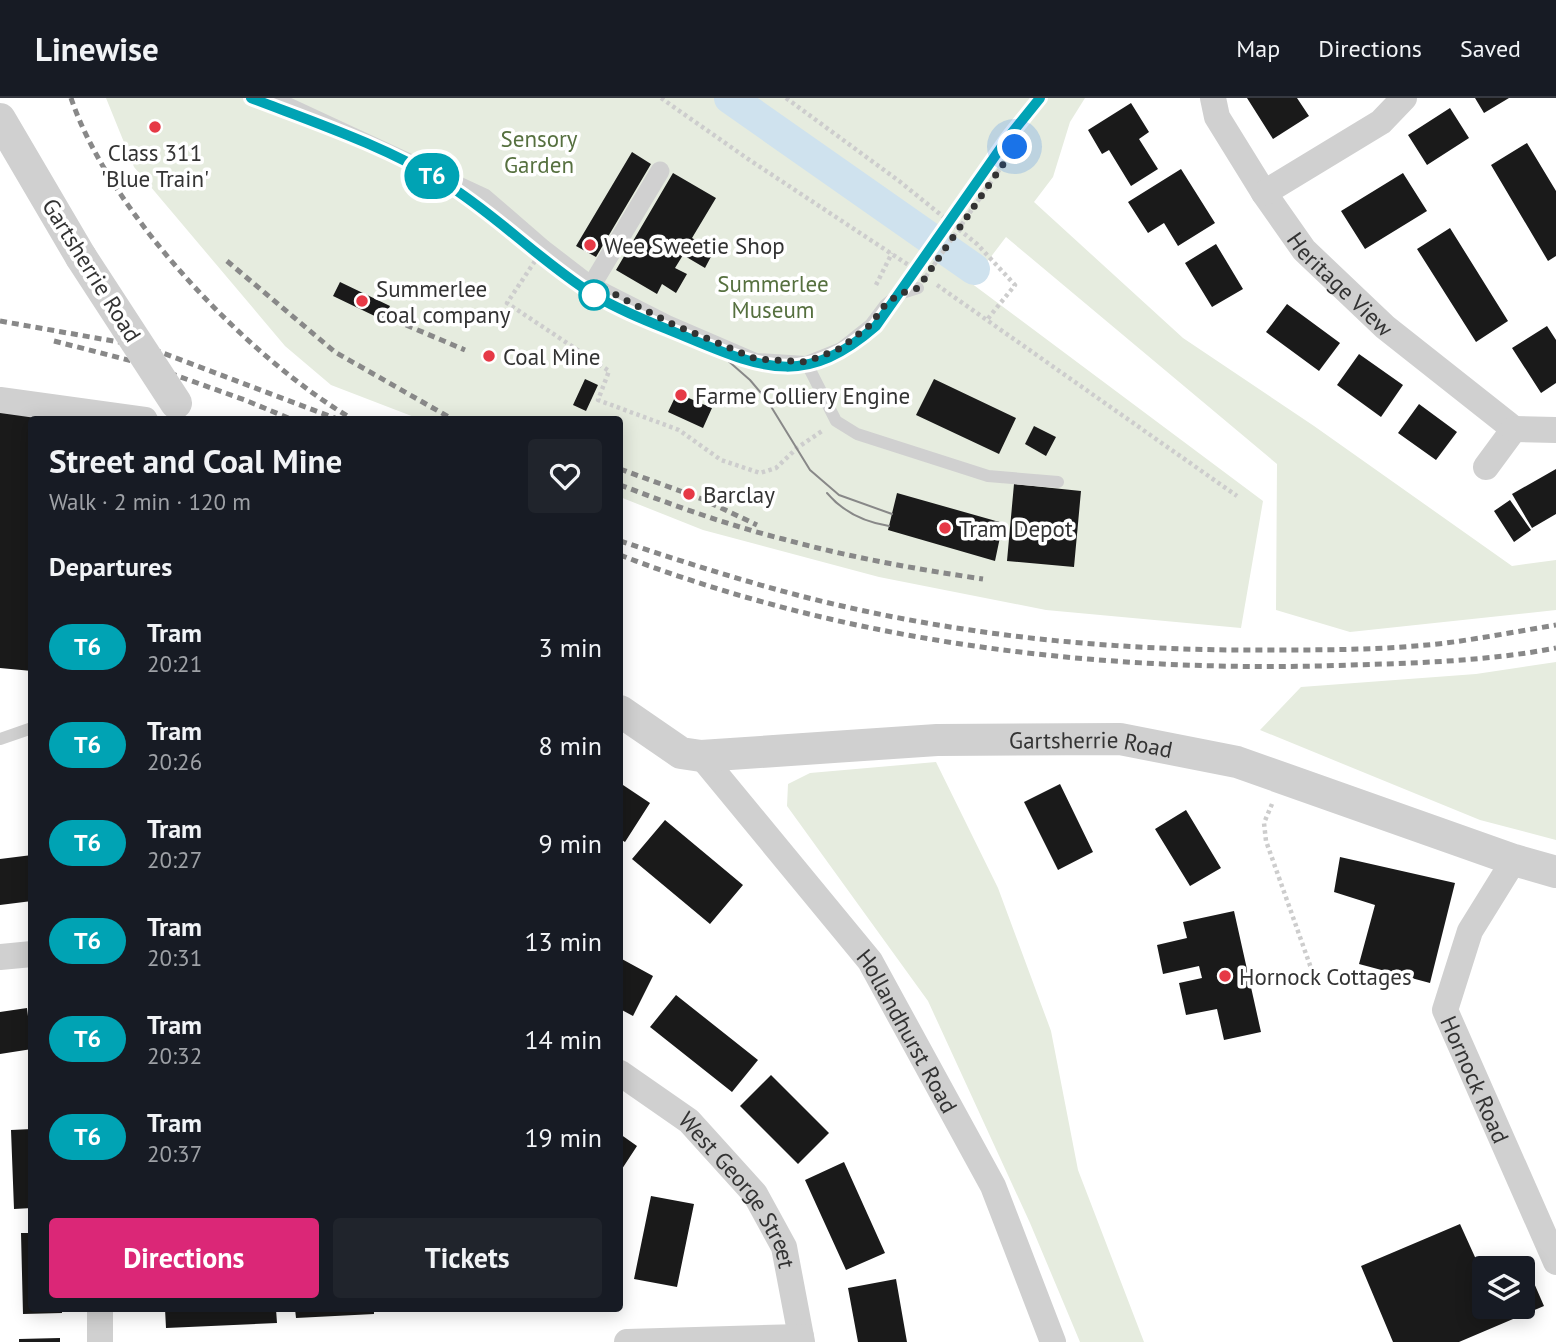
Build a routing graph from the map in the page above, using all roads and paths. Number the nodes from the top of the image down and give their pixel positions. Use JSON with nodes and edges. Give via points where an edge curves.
{"nodes":[{"id":1,"x":277,"y":98,"type":"edge"},
{"id":2,"x":661,"y":98,"type":"edge"},
{"id":3,"x":786,"y":98,"type":"edge"},
{"id":4,"x":1036,"y":98,"type":"edge"},
{"id":5,"x":1213,"y":98,"type":"edge"},
{"id":6,"x":1404,"y":98,"type":"edge"},
{"id":7,"x":0,"y":119,"type":"edge"},
{"id":8,"x":660,"y":171,"type":"dead end"},
{"id":9,"x":1264,"y":193,"type":"junction"},
{"id":10,"x":545,"y":246,"type":"junction"},
{"id":11,"x":593,"y":283,"type":"junction"},
{"id":12,"x":918,"y":288,"type":"joint"},
{"id":13,"x":986,"y":321,"type":"junction"},
{"id":14,"x":806,"y":362,"type":"junction"},
{"id":15,"x":0,"y":400,"type":"edge"},
{"id":16,"x":181,"y":412,"type":"edge"},
{"id":17,"x":116,"y":416,"type":"edge"},
{"id":18,"x":836,"y":421,"type":"junction"},
{"id":19,"x":1514,"y":429,"type":"junction"},
{"id":20,"x":1556,"y":430,"type":"edge"},
{"id":21,"x":1486,"y":467,"type":"dead end"},
{"id":22,"x":1058,"y":482,"type":"dead end"},
{"id":23,"x":1237,"y":496,"type":"dead end"},
{"id":24,"x":623,"y":713,"type":"edge"},
{"id":25,"x":28,"y":729,"type":"edge"},
{"id":26,"x":0,"y":739,"type":"edge"},
{"id":27,"x":701,"y":757,"type":"junction"},
{"id":28,"x":1283,"y":777,"type":"junction"},
{"id":29,"x":1514,"y":859,"type":"junction"},
{"id":30,"x":1556,"y":872,"type":"edge"},
{"id":31,"x":28,"y":954,"type":"edge"},
{"id":32,"x":0,"y":957,"type":"edge"},
{"id":33,"x":1317,"y":985,"type":"dead end"},
{"id":34,"x":623,"y":1075,"type":"edge"},
{"id":35,"x":1556,"y":1262,"type":"edge"},
{"id":36,"x":100,"y":1312,"type":"edge"},
{"id":37,"x":802,"y":1339,"type":"edge"},
{"id":38,"x":100,"y":1342,"type":"edge"},
{"id":39,"x":627,"y":1342,"type":"edge"},
{"id":40,"x":1053,"y":1342,"type":"edge"}],
"edges":[{"from":1,"to":10,"type":"lane","via":[[486,195]]},
{"from":2,"to":13,"type":"path"},
{"from":3,"to":13,"type":"path","via":[[977,244],[1015,285]]},
{"from":4,"to":12,"type":"path","bridge":true,"via":[[1015,147]]},
{"from":5,"to":9,"type":"street","name":"Heritage View","via":[[1217,117]]},
{"from":6,"to":9,"type":"street","via":[[1381,122]]},
{"from":7,"to":16,"type":"street","name":"Gartsherrie Road","bridge":true,"via":[[81,257]]},
{"from":8,"to":11,"type":"street"},
{"from":9,"to":19,"type":"street","name":"Heritage View","via":[[1304,250],[1385,327]]},
{"from":10,"to":11,"type":"lane"},
{"from":10,"to":18,"type":"path","via":[[507,303],[609,371],[598,400],[679,430],[722,460],[760,473],[776,468]]},
{"from":11,"to":14,"type":"lane","via":[[670,323],[756,359]]},
{"from":12,"to":14,"type":"lane","via":[[899,294],[841,348]]},
{"from":13,"to":23,"type":"path"},
{"from":14,"to":18,"type":"lane"},
{"from":15,"to":17,"type":"street"},
{"from":18,"to":22,"type":"lane","via":[[858,433],[988,476]]},
{"from":19,"to":20,"type":"street"},
{"from":19,"to":21,"type":"street"},
{"from":24,"to":27,"type":"street","name":"Gartsherrie Road","via":[[681,753]]},
{"from":25,"to":26,"type":"lane"},
{"from":27,"to":28,"type":"street","name":"Gartsherrie Road","via":[[937,740],[1120,739],[1237,762]]},
{"from":27,"to":40,"type":"street","name":"Hollandhurst Road","via":[[870,961],[993,1186]]},
{"from":28,"to":29,"type":"street","name":"Gartsherrie Road"},
{"from":28,"to":33,"type":"path","via":[[1264,823],[1266,841]]},
{"from":29,"to":30,"type":"street","name":"Gartsherrie Road"},
{"from":29,"to":35,"type":"street","name":"Hornock Road","via":[[1470,931],[1445,1010]]},
{"from":31,"to":32,"type":"street"},
{"from":34,"to":37,"type":"street","name":"West George Street","via":[[689,1121],[755,1194],[784,1247]]},
{"from":36,"to":38,"type":"street"},
{"from":37,"to":39,"type":"street"}]}
